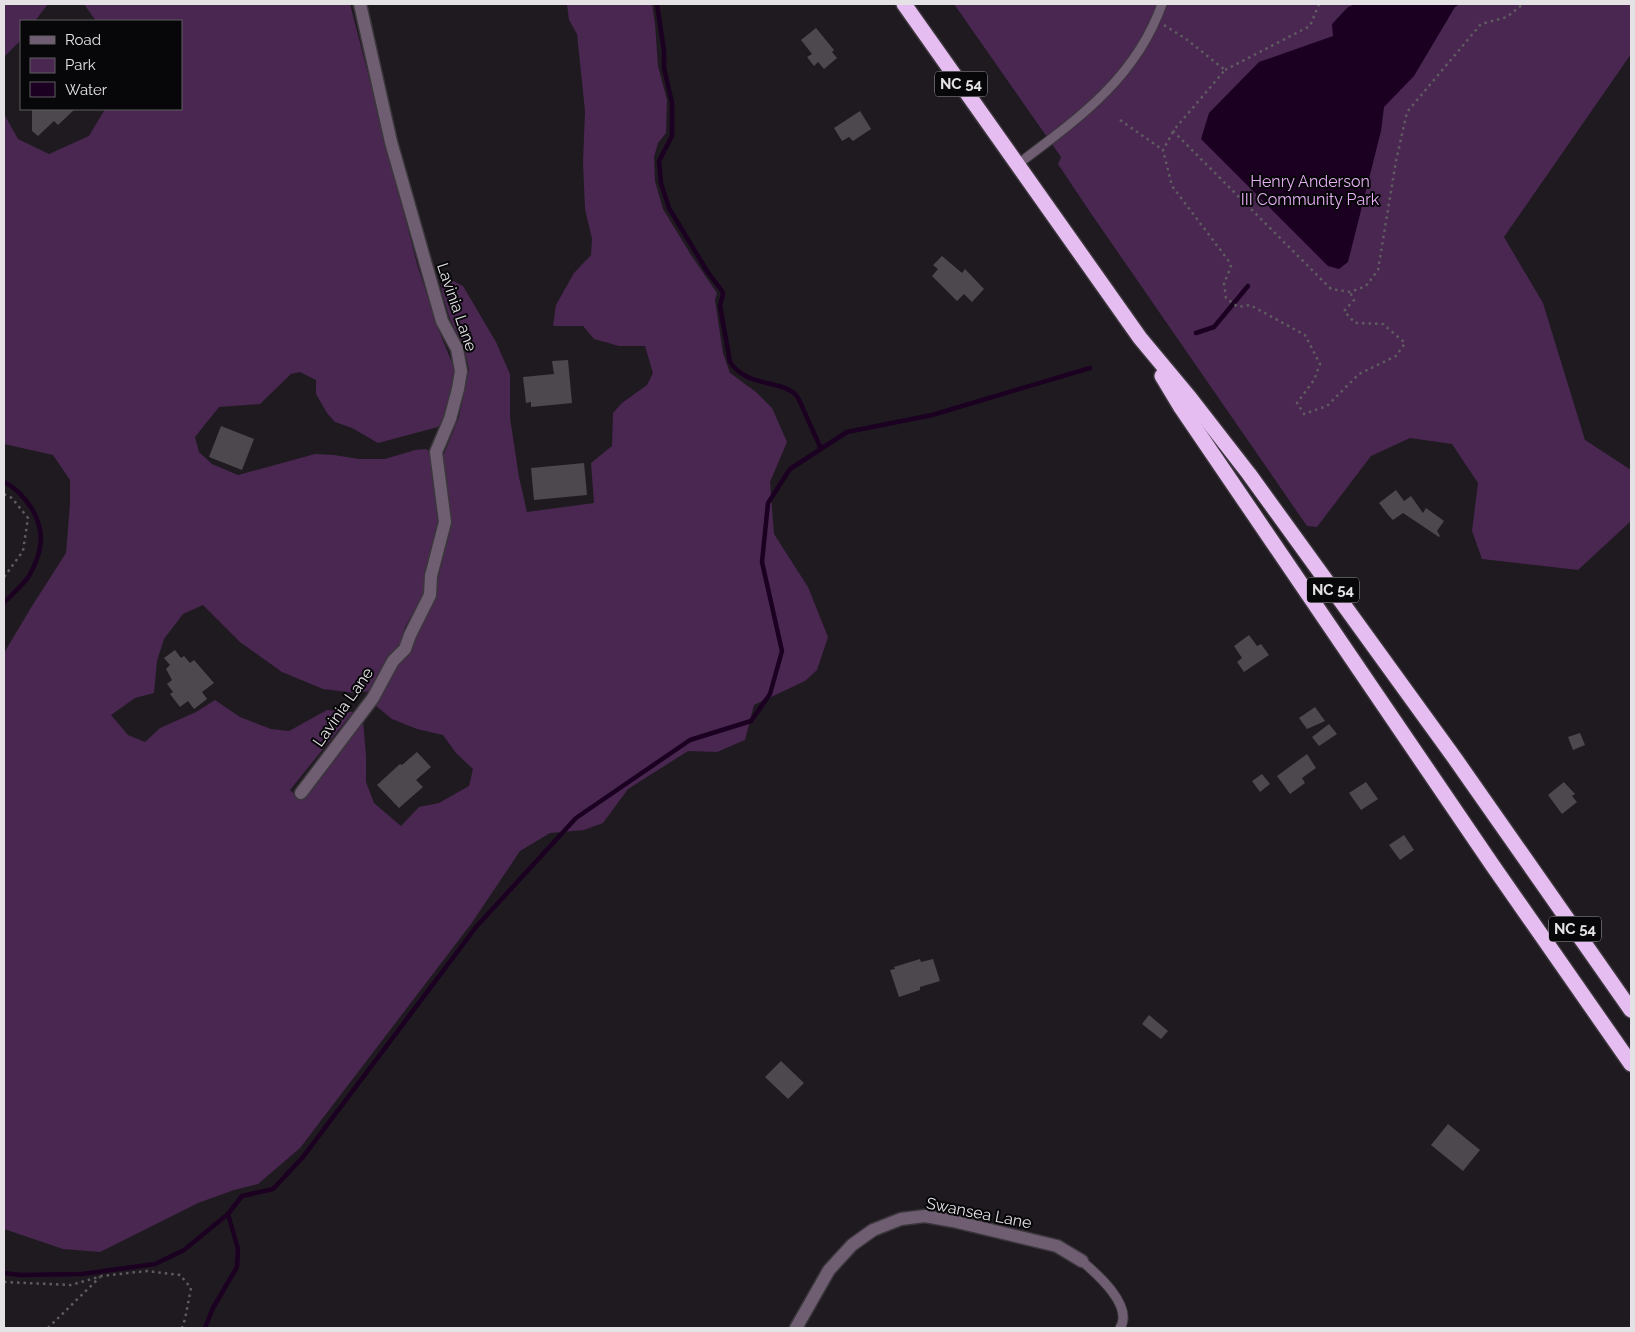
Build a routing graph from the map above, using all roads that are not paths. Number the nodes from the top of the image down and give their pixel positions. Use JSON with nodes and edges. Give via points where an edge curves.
{"nodes":[{"id":1,"x":360,"y":4,"type":"edge"},
{"id":2,"x":904,"y":4,"type":"edge"},
{"id":3,"x":1162,"y":4,"type":"edge"},
{"id":4,"x":1018,"y":164,"type":"junction"},
{"id":5,"x":1140,"y":338,"type":"junction"},
{"id":6,"x":301,"y":793,"type":"dead end"},
{"id":7,"x":1631,"y":1010,"type":"edge"},
{"id":8,"x":1631,"y":1064,"type":"edge"},
{"id":9,"x":1082,"y":1261,"type":"joint"},
{"id":10,"x":796,"y":1328,"type":"edge"},
{"id":11,"x":1120,"y":1328,"type":"edge"}],
"edges":[{"from":1,"to":6,"type":"street","name":"Lavinia Lane","via":[[391,142],[442,321],[456,349],[461,371],[450,419],[436,452],[445,522],[431,576],[430,595],[405,649],[393,661],[373,698]]},
{"from":2,"to":4,"type":"highway","number":"NC 54"},
{"from":3,"to":4,"type":"lane","via":[[1139,50],[1113,85],[1075,121]]},
{"from":4,"to":5,"type":"highway","number":"NC 54"},
{"from":5,"to":7,"type":"highway","number":"NC 54","via":[[1254,482],[1452,754]]},
{"from":5,"to":8,"type":"highway","number":"NC 54","via":[[1180,406]]},
{"from":9,"to":10,"type":"street","name":"Swansea Lane","via":[[1057,1246],[953,1221],[926,1216],[901,1219],[873,1230],[852,1245],[829,1270]]},
{"from":9,"to":11,"type":"lane","via":[[1118,1300],[1124,1320]]}]}
